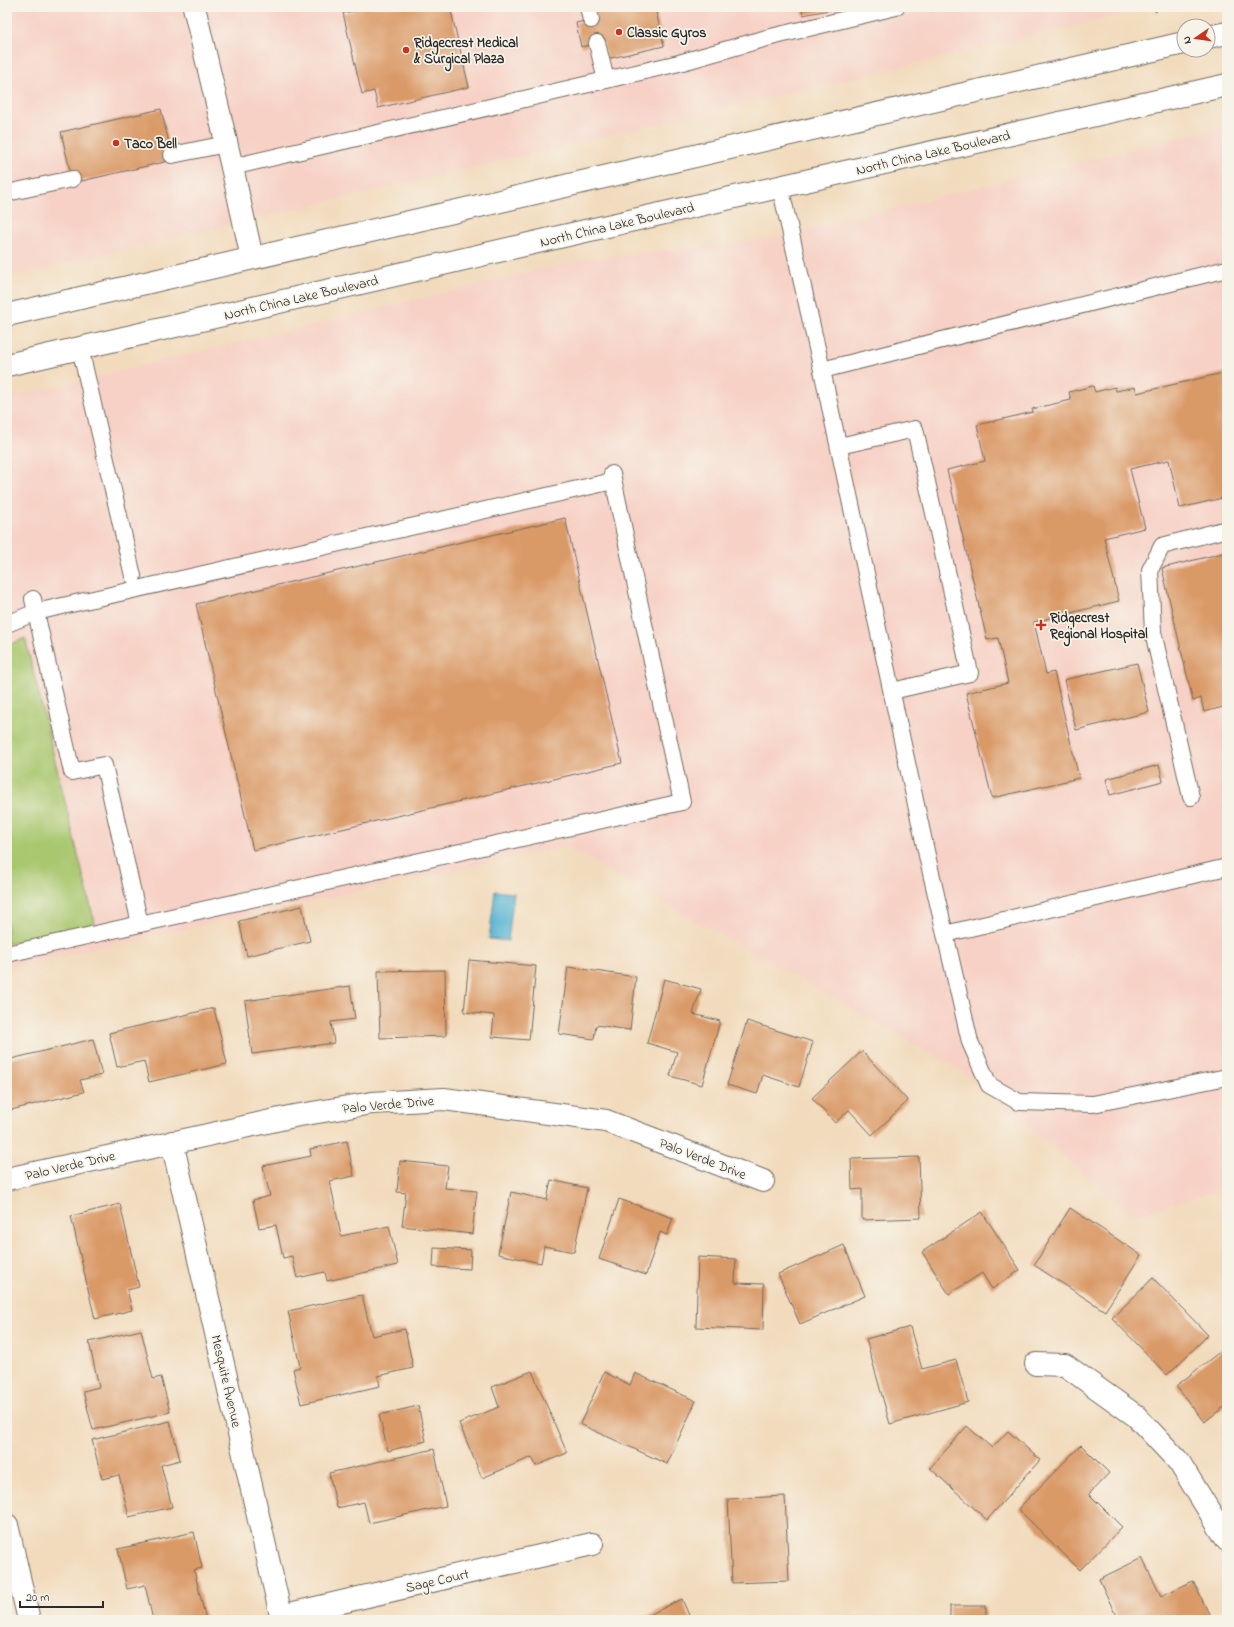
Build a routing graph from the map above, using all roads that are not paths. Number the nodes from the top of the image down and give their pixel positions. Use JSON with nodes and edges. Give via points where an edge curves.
{"nodes":[{"id":1,"x":194,"y":7,"type":"edge"},
{"id":2,"x":896,"y":7,"type":"edge"},
{"id":3,"x":1227,"y":33,"type":"edge"},
{"id":4,"x":1216,"y":36,"type":"edge"},
{"id":5,"x":596,"y":43,"type":"dead end"},
{"id":6,"x":1176,"y":45,"type":"edge"},
{"id":7,"x":606,"y":80,"type":"junction"},
{"id":8,"x":1227,"y":85,"type":"edge"},
{"id":9,"x":226,"y":144,"type":"junction"},
{"id":10,"x":172,"y":155,"type":"dead end"},
{"id":11,"x":232,"y":167,"type":"junction"},
{"id":12,"x":72,"y":179,"type":"dead end"},
{"id":13,"x":780,"y":186,"type":"junction"},
{"id":14,"x":7,"y":193,"type":"edge"},
{"id":15,"x":252,"y":258,"type":"junction"},
{"id":16,"x":1227,"y":269,"type":"edge"},
{"id":17,"x":7,"y":315,"type":"edge"},
{"id":18,"x":80,"y":348,"type":"junction"},
{"id":19,"x":7,"y":366,"type":"edge"},
{"id":20,"x":822,"y":370,"type":"junction"},
{"id":21,"x":839,"y":446,"type":"junction"},
{"id":22,"x":1227,"y":529,"type":"edge"},
{"id":23,"x":133,"y":576,"type":"dead end"},
{"id":24,"x":34,"y":606,"type":"junction"},
{"id":25,"x":7,"y":624,"type":"edge"},
{"id":26,"x":892,"y":691,"type":"junction"},
{"id":27,"x":1191,"y":797,"type":"dead end"},
{"id":28,"x":1227,"y":867,"type":"edge"},
{"id":29,"x":140,"y":924,"type":"junction"},
{"id":30,"x":945,"y":934,"type":"junction"},
{"id":31,"x":7,"y":954,"type":"edge"},
{"id":32,"x":1227,"y":1077,"type":"edge"},
{"id":33,"x":172,"y":1142,"type":"junction"},
{"id":34,"x":7,"y":1179,"type":"edge"},
{"id":35,"x":763,"y":1181,"type":"dead end"},
{"id":36,"x":1036,"y":1364,"type":"dead end"},
{"id":37,"x":1221,"y":1515,"type":"edge"},
{"id":38,"x":7,"y":1524,"type":"edge"},
{"id":39,"x":1227,"y":1540,"type":"edge"},
{"id":40,"x":592,"y":1544,"type":"dead end"},
{"id":41,"x":282,"y":1618,"type":"edge"},
{"id":42,"x":29,"y":1620,"type":"edge"}],
"edges":[{"from":1,"to":9,"type":"main road"},
{"from":2,"to":7,"type":"lane"},
{"from":3,"to":4,"type":"main road"},
{"from":5,"to":7,"type":"lane"},
{"from":6,"to":15,"type":"main road"},
{"from":7,"to":11,"type":"lane"},
{"from":8,"to":13,"type":"main road","name":"North China Lake Boulevard"},
{"from":9,"to":10,"type":"lane"},
{"from":9,"to":11,"type":"main road"},
{"from":11,"to":15,"type":"main road"},
{"from":12,"to":14,"type":"lane"},
{"from":13,"to":18,"type":"main road","name":"North China Lake Boulevard"},
{"from":13,"to":20,"type":"lane"},
{"from":15,"to":17,"type":"main road"},
{"from":16,"to":20,"type":"lane"},
{"from":18,"to":19,"type":"main road","name":"North China Lake Boulevard"},
{"from":18,"to":23,"type":"lane"},
{"from":20,"to":21,"type":"lane"},
{"from":21,"to":26,"type":"lane"},
{"from":21,"to":26,"type":"lane","via":[[915,429],[970,673]]},
{"from":22,"to":27,"type":"lane","via":[[1162,546],[1150,570],[1153,632]]},
{"from":24,"to":25,"type":"lane"},
{"from":24,"to":29,"type":"lane","via":[[72,772],[104,765]]},
{"from":24,"to":29,"type":"lane","via":[[613,478],[682,802]]},
{"from":26,"to":30,"type":"lane"},
{"from":28,"to":30,"type":"lane"},
{"from":29,"to":31,"type":"lane"},
{"from":30,"to":32,"type":"lane","via":[[970,1042],[989,1085],[1020,1102],[1093,1104]]},
{"from":33,"to":34,"type":"main road","name":"Palo Verde Drive"},
{"from":33,"to":35,"type":"main road","name":"Palo Verde Drive","via":[[294,1116],[372,1103],[444,1099],[606,1121]]},
{"from":33,"to":41,"type":"main road","name":"Mesquite Avenue"},
{"from":36,"to":37,"type":"main road","via":[[1065,1365],[1136,1416],[1179,1462]]},
{"from":37,"to":39,"type":"main road"},
{"from":38,"to":42,"type":"main road"},
{"from":40,"to":41,"type":"main road","name":"Sage Court"}]}
